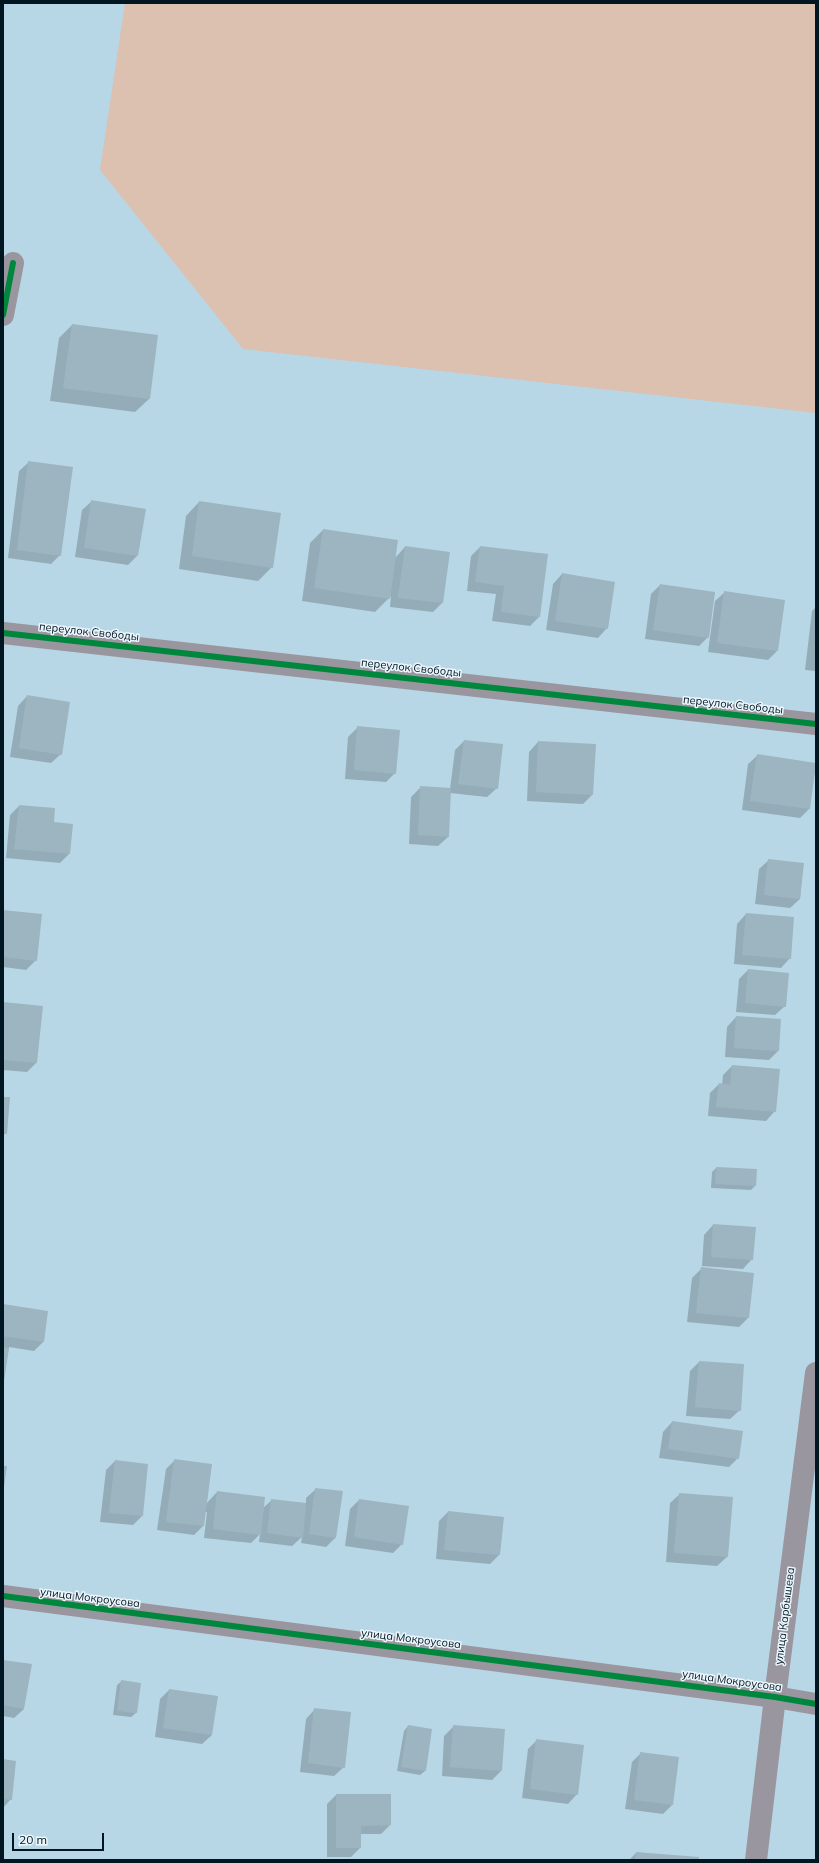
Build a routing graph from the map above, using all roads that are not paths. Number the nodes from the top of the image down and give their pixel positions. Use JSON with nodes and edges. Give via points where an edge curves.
{"nodes":[{"id":1,"x":13,"y":263,"type":"dead end"},
{"id":2,"x":3,"y":315,"type":"edge"},
{"id":3,"x":3,"y":633,"type":"edge"},
{"id":4,"x":816,"y":724,"type":"edge"},
{"id":5,"x":816,"y":1373,"type":"edge"},
{"id":6,"x":3,"y":1596,"type":"edge"},
{"id":7,"x":775,"y":1697,"type":"junction"},
{"id":8,"x":816,"y":1704,"type":"edge"},
{"id":9,"x":756,"y":1860,"type":"edge"}],
"edges":[{"from":1,"to":2,"type":"street"},
{"from":3,"to":4,"type":"street","name":"переулок Свободы"},
{"from":5,"to":7,"type":"street","name":"улица Карбышева"},
{"from":6,"to":7,"type":"street","name":"улица Мокроусова"},
{"from":7,"to":8,"type":"street","name":"улица Мокроусова"},
{"from":7,"to":9,"type":"street","name":"улица Карбышева"}]}
